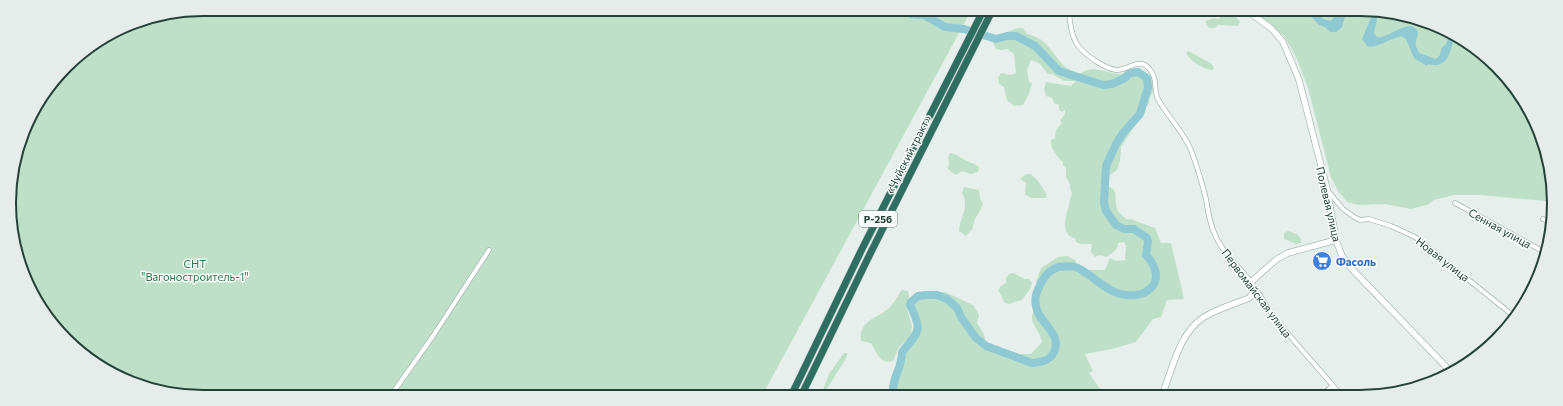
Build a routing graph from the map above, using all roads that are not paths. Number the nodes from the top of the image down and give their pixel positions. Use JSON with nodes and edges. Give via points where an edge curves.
{"nodes":[{"id":1,"x":980,"y":16,"type":"edge"},
{"id":2,"x":989,"y":16,"type":"edge"},
{"id":3,"x":1069,"y":16,"type":"edge"},
{"id":4,"x":1255,"y":16,"type":"edge"},
{"id":5,"x":1327,"y":189,"type":"junction"},
{"id":6,"x":1455,"y":203,"type":"dead end"},
{"id":7,"x":1543,"y":219,"type":"dead end"},
{"id":8,"x":1546,"y":220,"type":"edge"},
{"id":9,"x":1336,"y":240,"type":"junction"},
{"id":10,"x":489,"y":250,"type":"dead end"},
{"id":11,"x":1541,"y":250,"type":"edge"},
{"id":12,"x":1251,"y":282,"type":"junction"},
{"id":13,"x":1511,"y":313,"type":"edge"},
{"id":14,"x":1448,"y":368,"type":"edge"},
{"id":15,"x":1333,"y":386,"type":"junction"},
{"id":16,"x":395,"y":390,"type":"edge"},
{"id":17,"x":794,"y":390,"type":"edge"},
{"id":18,"x":804,"y":390,"type":"edge"},
{"id":19,"x":1164,"y":390,"type":"edge"},
{"id":20,"x":1328,"y":390,"type":"edge"},
{"id":21,"x":1337,"y":390,"type":"edge"}],
"edges":[{"from":1,"to":17,"type":"highway","name":"«Чуйский тракт»","number":"Р-256"},
{"from":2,"to":18,"type":"highway","name":"«Чуйский тракт»","number":"Р-256","via":[[873,246]]},
{"from":3,"to":12,"type":"street","name":"Первомайская улица","via":[[1071,31],[1079,48],[1091,59],[1116,70],[1140,64],[1151,70],[1158,98],[1178,126],[1190,149],[1216,238],[1230,260]]},
{"from":4,"to":5,"type":"street","name":"Полевая улица","via":[[1278,35],[1290,58],[1299,80]]},
{"from":5,"to":9,"type":"street","name":"Полевая улица"},
{"from":5,"to":13,"type":"street","name":"Новая улица","via":[[1343,209],[1354,217],[1392,226],[1415,236]]},
{"from":6,"to":11,"type":"street","name":"Сенная улица"},
{"from":7,"to":8,"type":"street"},
{"from":9,"to":12,"type":"street","via":[[1288,253],[1277,259]]},
{"from":9,"to":14,"type":"street","name":"Полевая улица","via":[[1342,256],[1351,268]]},
{"from":10,"to":16,"type":"street"},
{"from":12,"to":15,"type":"street","name":"Первомайская улица","via":[[1273,316]]},
{"from":12,"to":19,"type":"street","via":[[1253,293],[1249,298],[1203,318],[1188,334],[1172,365]]},
{"from":15,"to":20,"type":"street"},
{"from":15,"to":21,"type":"street","name":"Первомайская улица"}]}
